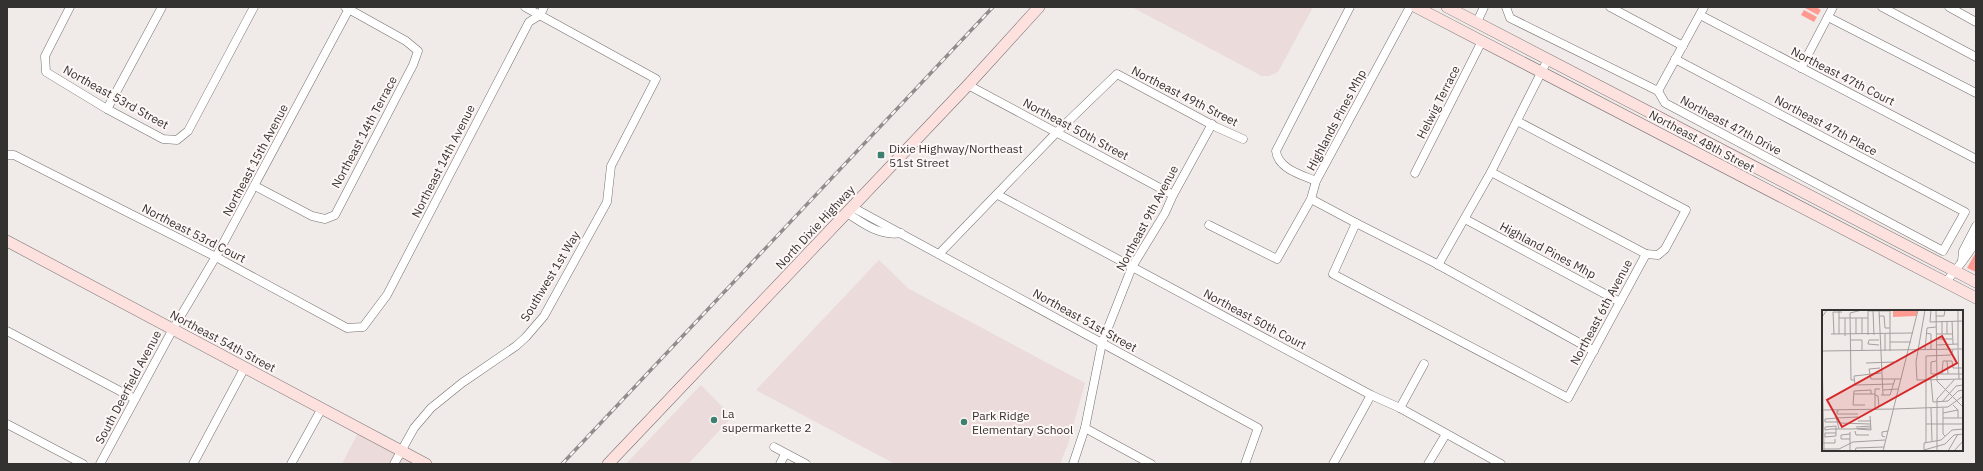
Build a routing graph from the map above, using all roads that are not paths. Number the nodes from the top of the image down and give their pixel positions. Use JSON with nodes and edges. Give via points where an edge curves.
{"nodes":[{"id":1,"x":70,"y":7,"type":"edge"},
{"id":2,"x":162,"y":7,"type":"edge"},
{"id":3,"x":254,"y":7,"type":"edge"},
{"id":4,"x":526,"y":7,"type":"edge"},
{"id":5,"x":544,"y":7,"type":"edge"},
{"id":6,"x":1039,"y":7,"type":"edge"},
{"id":7,"x":1350,"y":7,"type":"edge"},
{"id":8,"x":1410,"y":7,"type":"edge"},
{"id":9,"x":1416,"y":7,"type":"edge"},
{"id":10,"x":1427,"y":7,"type":"edge"},
{"id":11,"x":1447,"y":7,"type":"edge"},
{"id":12,"x":1484,"y":7,"type":"edge"},
{"id":13,"x":1506,"y":7,"type":"edge"},
{"id":14,"x":1610,"y":7,"type":"edge"},
{"id":15,"x":1704,"y":7,"type":"edge"},
{"id":16,"x":1833,"y":7,"type":"edge"},
{"id":17,"x":1882,"y":7,"type":"edge"},
{"id":18,"x":1949,"y":7,"type":"edge"},
{"id":19,"x":348,"y":8,"type":"edge"},
{"id":20,"x":540,"y":15,"type":"junction"},
{"id":21,"x":1700,"y":15,"type":"junction"},
{"id":22,"x":1828,"y":17,"type":"junction"},
{"id":23,"x":1477,"y":22,"type":"junction"},
{"id":24,"x":1976,"y":22,"type":"edge"},
{"id":25,"x":1482,"y":41,"type":"junction"},
{"id":26,"x":1683,"y":46,"type":"junction"},
{"id":27,"x":1976,"y":57,"type":"edge"},
{"id":28,"x":1548,"y":59,"type":"junction"},
{"id":29,"x":1676,"y":59,"type":"junction"},
{"id":30,"x":1801,"y":68,"type":"junction"},
{"id":31,"x":1542,"y":72,"type":"junction"},
{"id":32,"x":968,"y":85,"type":"junction"},
{"id":33,"x":1658,"y":91,"type":"junction"},
{"id":34,"x":1976,"y":93,"type":"edge"},
{"id":35,"x":107,"y":109,"type":"junction"},
{"id":36,"x":1517,"y":121,"type":"junction"},
{"id":37,"x":1212,"y":124,"type":"junction"},
{"id":38,"x":1057,"y":132,"type":"junction"},
{"id":39,"x":1243,"y":139,"type":"dead end"},
{"id":40,"x":10,"y":155,"type":"edge"},
{"id":41,"x":1976,"y":159,"type":"edge"},
{"id":42,"x":1491,"y":172,"type":"junction"},
{"id":43,"x":1415,"y":173,"type":"dead end"},
{"id":44,"x":1316,"y":181,"type":"junction"},
{"id":45,"x":255,"y":186,"type":"junction"},
{"id":46,"x":998,"y":195,"type":"junction"},
{"id":47,"x":1172,"y":195,"type":"junction"},
{"id":48,"x":1311,"y":199,"type":"junction"},
{"id":49,"x":849,"y":210,"type":"junction"},
{"id":50,"x":1465,"y":219,"type":"junction"},
{"id":51,"x":1356,"y":223,"type":"junction"},
{"id":52,"x":1209,"y":225,"type":"dead end"},
{"id":53,"x":1976,"y":226,"type":"edge"},
{"id":54,"x":7,"y":241,"type":"edge"},
{"id":55,"x":1976,"y":241,"type":"edge"},
{"id":56,"x":1943,"y":251,"type":"joint"},
{"id":57,"x":939,"y":254,"type":"junction"},
{"id":58,"x":1646,"y":254,"type":"junction"},
{"id":59,"x":216,"y":257,"type":"junction"},
{"id":60,"x":1962,"y":260,"type":"junction"},
{"id":61,"x":1438,"y":265,"type":"junction"},
{"id":62,"x":1132,"y":267,"type":"junction"},
{"id":63,"x":1955,"y":271,"type":"junction"},
{"id":64,"x":1946,"y":282,"type":"junction"},
{"id":65,"x":1976,"y":282,"type":"edge"},
{"id":66,"x":1976,"y":291,"type":"edge"},
{"id":67,"x":1964,"y":292,"type":"junction"},
{"id":68,"x":1976,"y":298,"type":"edge"},
{"id":69,"x":1620,"y":302,"type":"junction"},
{"id":70,"x":174,"y":326,"type":"junction"},
{"id":71,"x":363,"y":327,"type":"joint"},
{"id":72,"x":7,"y":331,"type":"edge"},
{"id":73,"x":1102,"y":343,"type":"junction"},
{"id":74,"x":1594,"y":351,"type":"junction"},
{"id":75,"x":1424,"y":364,"type":"dead end"},
{"id":76,"x":245,"y":367,"type":"junction"},
{"id":77,"x":1371,"y":395,"type":"junction"},
{"id":78,"x":135,"y":399,"type":"junction"},
{"id":79,"x":322,"y":408,"type":"junction"},
{"id":80,"x":1400,"y":408,"type":"junction"},
{"id":81,"x":7,"y":424,"type":"edge"},
{"id":82,"x":1085,"y":428,"type":"junction"},
{"id":83,"x":1446,"y":434,"type":"junction"},
{"id":84,"x":774,"y":447,"type":"dead end"},
{"id":85,"x":401,"y":451,"type":"junction"},
{"id":86,"x":785,"y":454,"type":"junction"},
{"id":87,"x":83,"y":464,"type":"edge"},
{"id":88,"x":100,"y":464,"type":"edge"},
{"id":89,"x":193,"y":464,"type":"edge"},
{"id":90,"x":292,"y":464,"type":"edge"},
{"id":91,"x":394,"y":464,"type":"edge"},
{"id":92,"x":426,"y":464,"type":"edge"},
{"id":93,"x":608,"y":464,"type":"edge"},
{"id":94,"x":780,"y":464,"type":"edge"},
{"id":95,"x":806,"y":464,"type":"edge"},
{"id":96,"x":1073,"y":464,"type":"edge"},
{"id":97,"x":1151,"y":464,"type":"edge"},
{"id":98,"x":1245,"y":464,"type":"edge"},
{"id":99,"x":1334,"y":464,"type":"edge"},
{"id":100,"x":1428,"y":464,"type":"edge"},
{"id":101,"x":1501,"y":464,"type":"edge"}],
"edges":[{"from":1,"to":35,"type":"street","name":"Northeast 53rd Street","via":[[46,56],[46,72]]},
{"from":2,"to":35,"type":"street"},
{"from":3,"to":35,"type":"street","name":"Northeast 53rd Street","via":[[188,131],[177,140],[163,139]]},
{"from":4,"to":20,"type":"street"},
{"from":5,"to":20,"type":"street","name":"Northeast 14th Avenue"},
{"from":6,"to":32,"type":"main road","name":"North Dixie Highway"},
{"from":7,"to":44,"type":"street","name":"Highlands Pines Mhp","via":[[1276,151],[1277,158],[1282,164]]},
{"from":8,"to":44,"type":"street","name":"Highlands Pines Mhp"},
{"from":9,"to":25,"type":"main road","name":"Northeast 48th Street"},
{"from":10,"to":23,"type":"main road","via":[[1463,26]]},
{"from":11,"to":23,"type":"main road","name":"Northeast 48th Street"},
{"from":12,"to":23,"type":"street"},
{"from":13,"to":33,"type":"street","name":"Northeast 47th Drive","via":[[1510,18]]},
{"from":14,"to":26,"type":"street"},
{"from":15,"to":21,"type":"street"},
{"from":16,"to":22,"type":"street"},
{"from":17,"to":27,"type":"street"},
{"from":18,"to":24,"type":"street"},
{"from":19,"to":45,"type":"street","name":"Northeast 15th Avenue"},
{"from":19,"to":45,"type":"street","name":"Northeast 14th Terrace","via":[[406,41],[418,51],[414,65],[335,215],[325,219],[312,216]]},
{"from":20,"to":71,"type":"street","name":"Northeast 14th Avenue","via":[[529,22],[387,295]]},
{"from":20,"to":85,"type":"street","name":"Southwest 1st Way","via":[[656,79],[611,166],[607,202],[544,316],[526,337],[431,408],[418,423]]},
{"from":21,"to":26,"type":"street"},
{"from":21,"to":30,"type":"street","name":"Northeast 47th Court"},
{"from":22,"to":30,"type":"street"},
{"from":22,"to":34,"type":"street"},
{"from":23,"to":28,"type":"main road","name":"Northeast 48th Street"},
{"from":25,"to":31,"type":"main road","name":"Northeast 48th Street"},
{"from":25,"to":43,"type":"street","name":"Helwig Terrace"},
{"from":26,"to":29,"type":"street"},
{"from":28,"to":31,"type":"street"},
{"from":28,"to":63,"type":"main road","name":"Northeast 48th Street"},
{"from":29,"to":33,"type":"street"},
{"from":29,"to":56,"type":"street","name":"Northeast 47th Place","via":[[1965,212]]},
{"from":30,"to":41,"type":"street","name":"Northeast 47th Court"},
{"from":31,"to":36,"type":"street"},
{"from":31,"to":64,"type":"main road","name":"Northeast 48th Street"},
{"from":32,"to":38,"type":"street","name":"Northeast 50th Street"},
{"from":32,"to":49,"type":"main road","name":"North Dixie Highway"},
{"from":33,"to":56,"type":"street","name":"Northeast 47th Drive","via":[[1665,102]]},
{"from":36,"to":42,"type":"street"},
{"from":36,"to":58,"type":"street","name":"Northeast 6th Avenue","via":[[1686,210],[1665,249],[1658,255]]},
{"from":37,"to":38,"type":"street","name":"Northeast 49th Street","via":[[1117,74]]},
{"from":37,"to":39,"type":"street","name":"Northeast 49th Street"},
{"from":37,"to":47,"type":"street","name":"Northeast 9th Avenue"},
{"from":38,"to":46,"type":"street"},
{"from":38,"to":47,"type":"street","name":"Northeast 50th Street"},
{"from":40,"to":59,"type":"street","name":"Northeast 53rd Court"},
{"from":42,"to":50,"type":"street"},
{"from":42,"to":58,"type":"street"},
{"from":44,"to":48,"type":"street"},
{"from":45,"to":59,"type":"street","name":"Northeast 15th Avenue"},
{"from":46,"to":57,"type":"street"},
{"from":46,"to":62,"type":"street","name":"Northeast 50th Court"},
{"from":47,"to":62,"type":"street","name":"Northeast 9th Avenue","via":[[1165,213]]},
{"from":48,"to":51,"type":"street"},
{"from":48,"to":52,"type":"street","via":[[1277,259]]},
{"from":49,"to":57,"type":"street","name":"Northeast 51st Street","via":[[878,231],[891,235],[901,233]]},
{"from":49,"to":93,"type":"main road","name":"North Dixie Highway"},
{"from":50,"to":61,"type":"street"},
{"from":50,"to":69,"type":"street","name":"Highland Pines Mhp"},
{"from":51,"to":61,"type":"street"},
{"from":51,"to":74,"type":"street","name":"Northeast 6th Avenue","via":[[1333,274],[1568,398]]},
{"from":53,"to":60,"type":"street","via":[[1963,250]]},
{"from":54,"to":70,"type":"main road","name":"Northeast 54th Street"},
{"from":55,"to":60,"type":"street"},
{"from":57,"to":73,"type":"street","name":"Northeast 51st Street"},
{"from":58,"to":69,"type":"street","name":"Northeast 6th Avenue"},
{"from":59,"to":70,"type":"street","name":"Northeast 15th Avenue"},
{"from":59,"to":71,"type":"street","name":"Northeast 53rd Court","via":[[347,328]]},
{"from":60,"to":63,"type":"street"},
{"from":61,"to":74,"type":"street"},
{"from":62,"to":73,"type":"street","name":"Northeast 9th Avenue"},
{"from":62,"to":77,"type":"street","name":"Northeast 50th Court"},
{"from":63,"to":64,"type":"street"},
{"from":63,"to":65,"type":"main road","name":"Northeast 48th Street"},
{"from":64,"to":67,"type":"main road","name":"Northeast 48th Street"},
{"from":66,"to":67,"type":"main road"},
{"from":67,"to":68,"type":"main road","name":"Northeast 48th Street"},
{"from":69,"to":74,"type":"street","name":"Northeast 6th Avenue"},
{"from":70,"to":76,"type":"main road","name":"Northeast 54th Street"},
{"from":70,"to":78,"type":"street","name":"South Deerfield Avenue"},
{"from":72,"to":78,"type":"street"},
{"from":73,"to":82,"type":"street","name":"Northeast 9th Avenue"},
{"from":73,"to":98,"type":"street","name":"Northeast 51st Street","via":[[1258,428]]},
{"from":75,"to":80,"type":"street"},
{"from":76,"to":79,"type":"main road","name":"Northeast 54th Street"},
{"from":76,"to":89,"type":"street"},
{"from":77,"to":80,"type":"street","name":"Northeast 50th Court"},
{"from":77,"to":99,"type":"street"},
{"from":78,"to":88,"type":"street","name":"South Deerfield Avenue"},
{"from":79,"to":85,"type":"main road","name":"Northeast 54th Street"},
{"from":79,"to":90,"type":"street"},
{"from":80,"to":83,"type":"street","name":"Northeast 50th Court"},
{"from":81,"to":87,"type":"street"},
{"from":82,"to":96,"type":"street","name":"Northeast 9th Avenue"},
{"from":82,"to":97,"type":"street"},
{"from":83,"to":100,"type":"street"},
{"from":83,"to":101,"type":"street","name":"Northeast 50th Court"},
{"from":84,"to":86,"type":"street"},
{"from":85,"to":91,"type":"street","name":"Southwest 1st Way"},
{"from":85,"to":92,"type":"main road","name":"Northeast 54th Street"},
{"from":86,"to":94,"type":"street"},
{"from":86,"to":95,"type":"street"}]}
